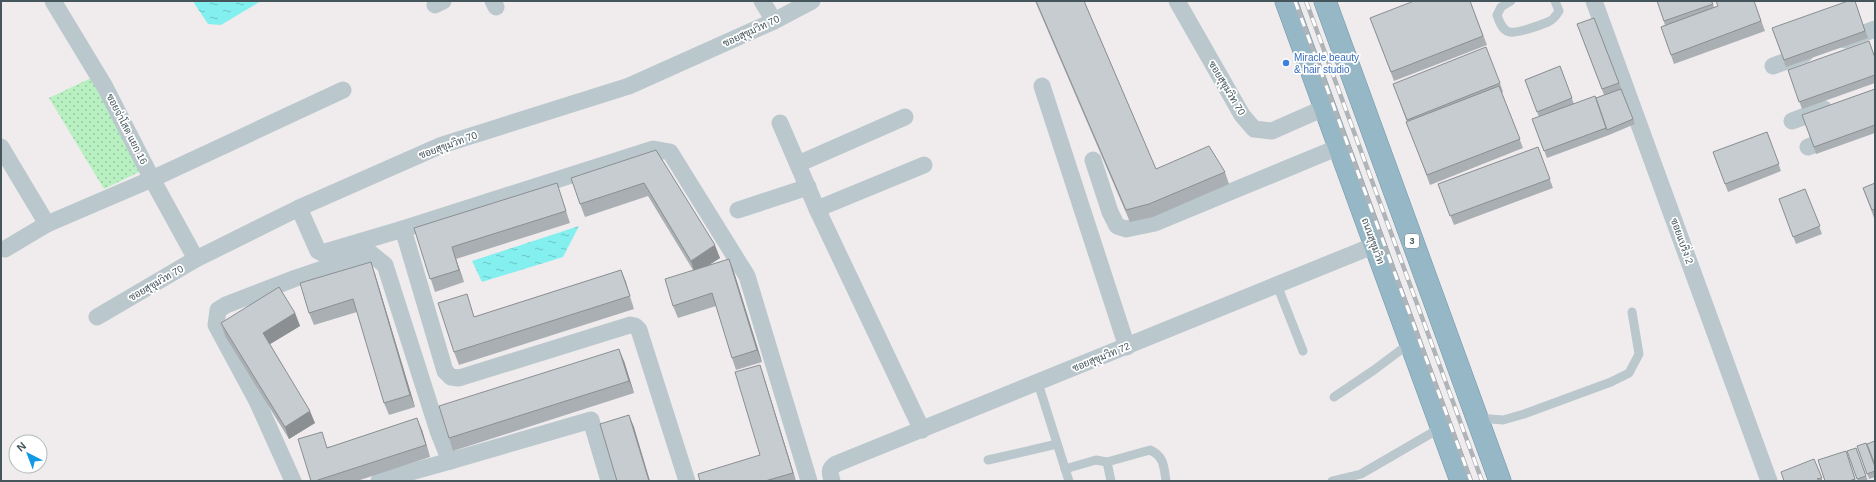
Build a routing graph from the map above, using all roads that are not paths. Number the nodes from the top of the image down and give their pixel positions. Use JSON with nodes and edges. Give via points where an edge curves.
{"nodes":[{"id":1,"x":53,"y":1,"type":"edge"},
{"id":2,"x":762,"y":1,"type":"edge"},
{"id":3,"x":812,"y":1,"type":"edge"},
{"id":4,"x":1177,"y":1,"type":"edge"},
{"id":5,"x":1286,"y":1,"type":"edge"},
{"id":6,"x":1325,"y":1,"type":"edge"},
{"id":7,"x":1511,"y":1,"type":"edge"},
{"id":8,"x":1555,"y":1,"type":"edge"},
{"id":9,"x":1596,"y":2,"type":"edge"},
{"id":10,"x":774,"y":21,"type":"junction"},
{"id":11,"x":1875,"y":29,"type":"edge"},
{"id":12,"x":1773,"y":66,"type":"dead end"},
{"id":13,"x":1042,"y":86,"type":"dead end"},
{"id":14,"x":343,"y":90,"type":"dead end"},
{"id":15,"x":1840,"y":103,"type":"edge"},
{"id":16,"x":1324,"y":108,"type":"junction"},
{"id":17,"x":905,"y":117,"type":"dead end"},
{"id":18,"x":1792,"y":120,"type":"dead end"},
{"id":19,"x":1875,"y":122,"type":"edge"},
{"id":20,"x":780,"y":123,"type":"dead end"},
{"id":21,"x":1,"y":147,"type":"edge"},
{"id":22,"x":1808,"y":147,"type":"dead end"},
{"id":23,"x":1338,"y":148,"type":"junction"},
{"id":24,"x":1093,"y":160,"type":"dead end"},
{"id":25,"x":798,"y":164,"type":"junction"},
{"id":26,"x":924,"y":165,"type":"dead end"},
{"id":27,"x":152,"y":179,"type":"junction"},
{"id":28,"x":808,"y":187,"type":"junction"},
{"id":29,"x":299,"y":208,"type":"junction"},
{"id":30,"x":817,"y":209,"type":"junction"},
{"id":31,"x":738,"y":210,"type":"dead end"},
{"id":32,"x":47,"y":224,"type":"junction"},
{"id":33,"x":404,"y":229,"type":"junction"},
{"id":34,"x":1375,"y":244,"type":"junction"},
{"id":35,"x":5,"y":249,"type":"dead end"},
{"id":36,"x":196,"y":259,"type":"junction"},
{"id":37,"x":1277,"y":285,"type":"junction"},
{"id":38,"x":1632,"y":312,"type":"dead end"},
{"id":39,"x":97,"y":317,"type":"dead end"},
{"id":40,"x":1410,"y":343,"type":"junction"},
{"id":41,"x":1127,"y":347,"type":"junction"},
{"id":42,"x":1303,"y":351,"type":"dead end"},
{"id":43,"x":1038,"y":383,"type":"junction"},
{"id":44,"x":1334,"y":397,"type":"dead end"},
{"id":45,"x":1477,"y":418,"type":"junction"},
{"id":46,"x":1442,"y":427,"type":"junction"},
{"id":47,"x":922,"y":430,"type":"junction"},
{"id":48,"x":1057,"y":444,"type":"junction"},
{"id":49,"x":450,"y":460,"type":"junction"},
{"id":50,"x":988,"y":460,"type":"dead end"},
{"id":51,"x":1108,"y":462,"type":"junction"},
{"id":52,"x":1065,"y":469,"type":"junction"},
{"id":53,"x":831,"y":476,"type":"edge"},
{"id":54,"x":293,"y":481,"type":"edge"},
{"id":55,"x":379,"y":481,"type":"edge"},
{"id":56,"x":609,"y":481,"type":"edge"},
{"id":57,"x":687,"y":481,"type":"edge"},
{"id":58,"x":809,"y":481,"type":"edge"},
{"id":59,"x":1069,"y":481,"type":"edge"},
{"id":60,"x":1111,"y":481,"type":"edge"},
{"id":61,"x":1166,"y":481,"type":"edge"},
{"id":62,"x":1332,"y":481,"type":"edge"},
{"id":63,"x":1462,"y":481,"type":"edge"},
{"id":64,"x":1500,"y":481,"type":"edge"},
{"id":65,"x":1769,"y":481,"type":"edge"}],
"edges":[{"from":1,"to":27,"type":"street","name":"ซอยจ่าโสด แยก 16","via":[[105,87]]},
{"from":2,"to":10,"type":"street"},
{"from":3,"to":10,"type":"street","name":"ซอยสุขุมวิท 70"},
{"from":4,"to":16,"type":"street","name":"ซอยสุขุมวิท 70","via":[[1242,115],[1254,129],[1272,131]]},
{"from":5,"to":16,"type":"highway","name":"ถนนสุขุมวิท"},
{"from":6,"to":45,"type":"highway","number":"3"},
{"from":7,"to":8,"type":"lane","via":[[1501,7],[1497,15],[1503,29],[1509,32],[1548,22],[1559,11]]},
{"from":9,"to":65,"type":"street","name":"ซอยแบริ่ง 2"},
{"from":10,"to":29,"type":"street","name":"ซอยสุขุมวิท 70","via":[[629,86],[442,145]]},
{"from":11,"to":12,"type":"street"},
{"from":13,"to":41,"type":"street"},
{"from":14,"to":27,"type":"street"},
{"from":15,"to":18,"type":"street"},
{"from":16,"to":23,"type":"highway","name":"ถนนสุขุมวิท"},
{"from":17,"to":25,"type":"street"},
{"from":19,"to":22,"type":"street"},
{"from":20,"to":25,"type":"street"},
{"from":21,"to":32,"type":"street"},
{"from":23,"to":24,"type":"street","via":[[1155,224],[1126,229],[1116,226]]},
{"from":23,"to":34,"type":"highway","name":"ถนนสุขุมวิท"},
{"from":25,"to":28,"type":"street"},
{"from":26,"to":30,"type":"street"},
{"from":27,"to":32,"type":"street"},
{"from":27,"to":36,"type":"street","name":"ซอยจ่าโสด แยก 16"},
{"from":28,"to":30,"type":"street"},
{"from":28,"to":31,"type":"street"},
{"from":29,"to":33,"type":"street","via":[[320,253]]},
{"from":29,"to":36,"type":"street","name":"ซอยสุขุมวิท 70"},
{"from":30,"to":47,"type":"street"},
{"from":32,"to":35,"type":"street"},
{"from":33,"to":57,"type":"street","via":[[445,371],[451,377],[459,378],[630,325],[635,326],[639,330]]},
{"from":33,"to":58,"type":"street","via":[[653,149],[670,152],[747,276]]},
{"from":34,"to":37,"type":"street","name":"ซอยสุขุมวิท 72"},
{"from":34,"to":40,"type":"highway","name":"ถนนสุขุมวิท"},
{"from":36,"to":39,"type":"street","name":"ซอยสุขุมวิท 70"},
{"from":37,"to":41,"type":"street","name":"ซอยสุขุมวิท 72"},
{"from":37,"to":42,"type":"lane"},
{"from":38,"to":45,"type":"lane","via":[[1639,354],[1629,373],[1517,416],[1503,420]]},
{"from":40,"to":44,"type":"lane"},
{"from":40,"to":46,"type":"highway","name":"ถนนสุขุมวิท"},
{"from":41,"to":43,"type":"street","name":"ซอยสุขุมวิท 72"},
{"from":43,"to":47,"type":"street","name":"ซอยสุขุมวิท 72"},
{"from":43,"to":48,"type":"lane"},
{"from":45,"to":64,"type":"highway","number":"3"},
{"from":46,"to":62,"type":"lane","via":[[1361,474]]},
{"from":46,"to":63,"type":"highway","name":"ถนนสุขุมวิท"},
{"from":47,"to":53,"type":"street","name":"ซอยสุขุมวิท 72","via":[[832,466]]},
{"from":48,"to":50,"type":"lane"},
{"from":48,"to":52,"type":"lane"},
{"from":49,"to":54,"type":"street","via":[[438,431],[385,265],[370,253],[226,305],[218,310],[215,318],[216,325],[257,401]]},
{"from":49,"to":55,"type":"street"},
{"from":49,"to":56,"type":"street","via":[[591,420]]},
{"from":51,"to":52,"type":"lane","via":[[1096,460]]},
{"from":51,"to":60,"type":"lane"},
{"from":51,"to":61,"type":"lane","via":[[1150,450],[1163,461]]},
{"from":52,"to":59,"type":"lane"}]}
